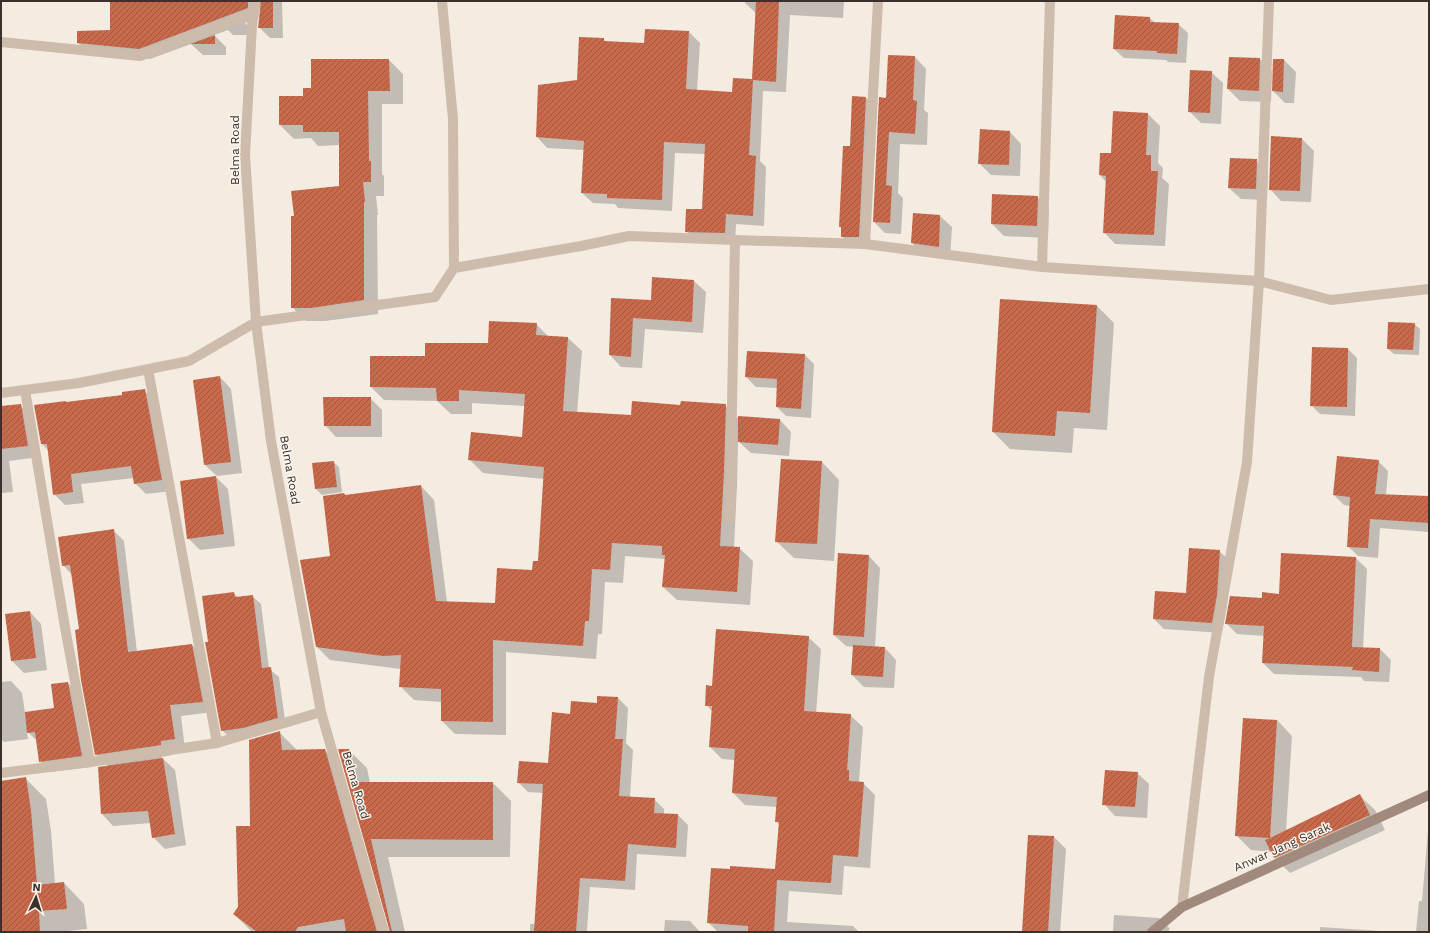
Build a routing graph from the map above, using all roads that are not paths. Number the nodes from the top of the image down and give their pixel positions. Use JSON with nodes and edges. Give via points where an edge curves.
{"nodes":[{"id":1,"x":255,"y":1,"type":"edge"},
{"id":2,"x":442,"y":1,"type":"edge"},
{"id":3,"x":878,"y":1,"type":"edge"},
{"id":4,"x":1050,"y":1,"type":"edge"},
{"id":5,"x":1269,"y":1,"type":"edge"},
{"id":6,"x":254,"y":13,"type":"junction"},
{"id":7,"x":1,"y":42,"type":"edge"},
{"id":8,"x":735,"y":240,"type":"junction"},
{"id":9,"x":865,"y":244,"type":"junction"},
{"id":10,"x":454,"y":268,"type":"junction"},
{"id":11,"x":1042,"y":268,"type":"junction"},
{"id":12,"x":1259,"y":281,"type":"junction"},
{"id":13,"x":1429,"y":289,"type":"edge"},
{"id":14,"x":256,"y":322,"type":"junction"},
{"id":15,"x":148,"y":369,"type":"junction"},
{"id":16,"x":25,"y":390,"type":"junction"},
{"id":17,"x":1,"y":393,"type":"edge"},
{"id":18,"x":730,"y":518,"type":"dead end"},
{"id":19,"x":321,"y":712,"type":"junction"},
{"id":20,"x":217,"y":743,"type":"junction"},
{"id":21,"x":90,"y":762,"type":"junction"},
{"id":22,"x":1,"y":773,"type":"edge"},
{"id":23,"x":1429,"y":795,"type":"edge"},
{"id":24,"x":1182,"y":907,"type":"junction"},
{"id":25,"x":384,"y":932,"type":"edge"},
{"id":26,"x":1152,"y":932,"type":"edge"}],
"edges":[{"from":1,"to":6,"type":"street","name":"Belma Road"},
{"from":2,"to":10,"type":"street","via":[[454,119]]},
{"from":3,"to":9,"type":"street"},
{"from":4,"to":11,"type":"street"},
{"from":5,"to":12,"type":"street"},
{"from":6,"to":7,"type":"street","via":[[140,56]]},
{"from":6,"to":14,"type":"street","name":"Belma Road","via":[[245,155]]},
{"from":8,"to":9,"type":"street"},
{"from":8,"to":10,"type":"street","via":[[629,236]]},
{"from":8,"to":18,"type":"street"},
{"from":9,"to":11,"type":"street"},
{"from":10,"to":14,"type":"street","via":[[436,297]]},
{"from":11,"to":12,"type":"street"},
{"from":12,"to":13,"type":"street","via":[[1331,300]]},
{"from":12,"to":24,"type":"street","via":[[1247,462],[1209,677]]},
{"from":14,"to":15,"type":"street","via":[[189,361]]},
{"from":14,"to":19,"type":"street","name":"Belma Road","via":[[271,441]]},
{"from":15,"to":16,"type":"street","via":[[79,383]]},
{"from":15,"to":20,"type":"street"},
{"from":16,"to":17,"type":"street"},
{"from":16,"to":21,"type":"street"},
{"from":19,"to":20,"type":"street"},
{"from":19,"to":25,"type":"street","name":"Belma Road"},
{"from":20,"to":21,"type":"street"},
{"from":21,"to":22,"type":"street"},
{"from":23,"to":24,"type":"main road","name":"Anwar Jang Sarak"},
{"from":24,"to":26,"type":"main road","name":"Anwar Jang Sarak"}]}
